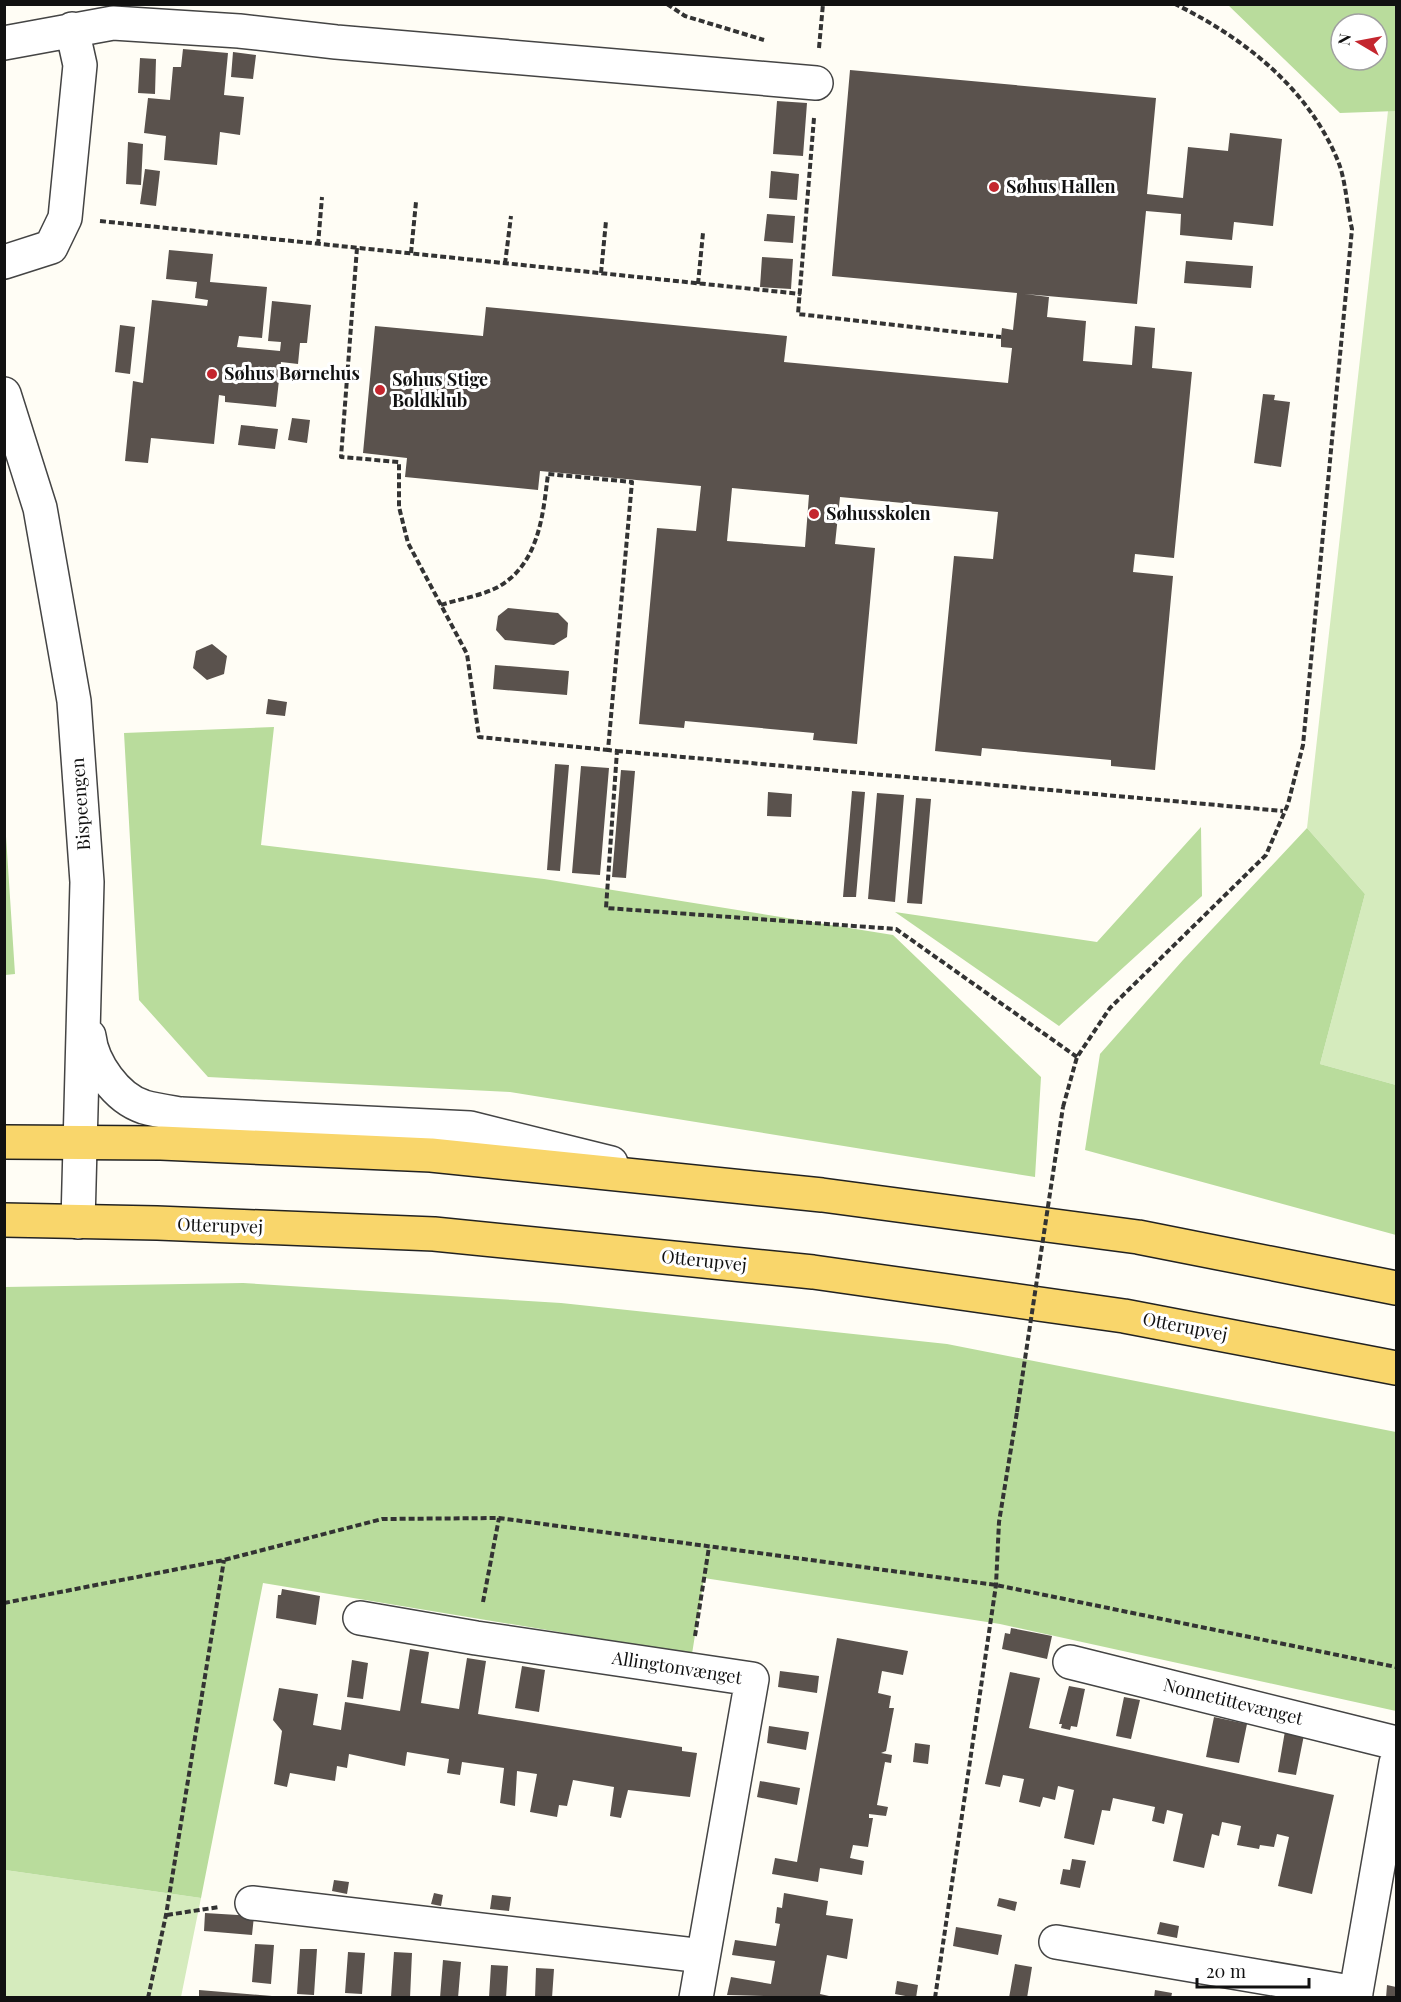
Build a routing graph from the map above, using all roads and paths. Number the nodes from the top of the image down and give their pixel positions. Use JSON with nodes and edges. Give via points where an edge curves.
{"nodes":[{"id":1,"x":667,"y":4,"type":"edge"},
{"id":2,"x":823,"y":4,"type":"edge"},
{"id":3,"x":1175,"y":4,"type":"edge"},
{"id":4,"x":72,"y":29,"type":"junction"},
{"id":5,"x":4,"y":43,"type":"edge"},
{"id":6,"x":774,"y":43,"type":"dead end"},
{"id":7,"x":816,"y":83,"type":"junction"},
{"id":8,"x":322,"y":196,"type":"dead end"},
{"id":9,"x":416,"y":202,"type":"dead end"},
{"id":10,"x":511,"y":216,"type":"dead end"},
{"id":11,"x":65,"y":218,"type":"junction"},
{"id":12,"x":606,"y":221,"type":"dead end"},
{"id":13,"x":703,"y":233,"type":"dead end"},
{"id":14,"x":318,"y":245,"type":"junction"},
{"id":15,"x":357,"y":248,"type":"junction"},
{"id":16,"x":411,"y":253,"type":"junction"},
{"id":17,"x":4,"y":262,"type":"edge"},
{"id":18,"x":505,"y":264,"type":"junction"},
{"id":19,"x":601,"y":273,"type":"junction"},
{"id":20,"x":698,"y":284,"type":"junction"},
{"id":21,"x":801,"y":294,"type":"junction"},
{"id":22,"x":1001,"y":337,"type":"dead end"},
{"id":23,"x":4,"y":394,"type":"edge"},
{"id":24,"x":441,"y":605,"type":"junction"},
{"id":25,"x":608,"y":750,"type":"junction"},
{"id":26,"x":617,"y":751,"type":"junction"},
{"id":27,"x":1283,"y":811,"type":"junction"},
{"id":28,"x":84,"y":999,"type":"junction"},
{"id":29,"x":1077,"y":1058,"type":"junction"},
{"id":30,"x":4,"y":1142,"type":"edge"},
{"id":31,"x":82,"y":1142,"type":"junction"},
{"id":32,"x":694,"y":1183,"type":"junction"},
{"id":33,"x":4,"y":1220,"type":"edge"},
{"id":34,"x":78,"y":1222,"type":"junction"},
{"id":35,"x":1396,"y":1288,"type":"edge"},
{"id":36,"x":1396,"y":1368,"type":"edge"},
{"id":37,"x":499,"y":1518,"type":"junction"},
{"id":38,"x":709,"y":1547,"type":"junction"},
{"id":39,"x":224,"y":1560,"type":"junction"},
{"id":40,"x":996,"y":1585,"type":"junction"},
{"id":41,"x":4,"y":1604,"type":"edge"},
{"id":42,"x":360,"y":1618,"type":"dead end"},
{"id":43,"x":476,"y":1638,"type":"junction"},
{"id":44,"x":1070,"y":1662,"type":"dead end"},
{"id":45,"x":1396,"y":1667,"type":"edge"},
{"id":46,"x":690,"y":1670,"type":"junction"},
{"id":47,"x":1396,"y":1743,"type":"edge"},
{"id":48,"x":1396,"y":1763,"type":"edge"},
{"id":49,"x":252,"y":1903,"type":"joint"},
{"id":50,"x":166,"y":1915,"type":"junction"},
{"id":51,"x":1056,"y":1942,"type":"dead end"},
{"id":52,"x":703,"y":1956,"type":"junction"},
{"id":53,"x":1356,"y":1995,"type":"edge"},
{"id":54,"x":148,"y":1998,"type":"edge"},
{"id":55,"x":696,"y":1998,"type":"edge"},
{"id":56,"x":935,"y":1998,"type":"edge"}],
"edges":[{"from":1,"to":6,"type":"path","via":[[685,16]]},
{"from":2,"to":7,"type":"path"},
{"from":3,"to":27,"type":"path","via":[[1212,23],[1266,61],[1305,103],[1339,162],[1352,229],[1303,745]]},
{"from":4,"to":5,"type":"street"},
{"from":4,"to":7,"type":"street","via":[[113,22],[239,31]]},
{"from":4,"to":11,"type":"street","via":[[80,64]]},
{"from":7,"to":21,"type":"path"},
{"from":8,"to":14,"type":"path"},
{"from":9,"to":16,"type":"path"},
{"from":10,"to":18,"type":"path"},
{"from":11,"to":14,"type":"path"},
{"from":11,"to":17,"type":"street","via":[[51,247]]},
{"from":12,"to":19,"type":"path"},
{"from":13,"to":20,"type":"path"},
{"from":14,"to":15,"type":"path"},
{"from":15,"to":16,"type":"path"},
{"from":15,"to":24,"type":"path","via":[[341,457],[399,462],[399,507],[408,543]]},
{"from":16,"to":18,"type":"path"},
{"from":18,"to":19,"type":"path"},
{"from":19,"to":20,"type":"path"},
{"from":20,"to":21,"type":"path"},
{"from":21,"to":22,"type":"path","via":[[798,314]]},
{"from":23,"to":28,"type":"street","name":"Bispeengen","via":[[40,508],[75,701],[87,882]]},
{"from":24,"to":25,"type":"path","via":[[466,654],[479,736]]},
{"from":24,"to":25,"type":"path","via":[[498,587],[518,572],[532,550],[543,518],[548,474],[632,483]]},
{"from":25,"to":26,"type":"path"},
{"from":26,"to":27,"type":"path"},
{"from":26,"to":29,"type":"path","via":[[606,908],[896,929]]},
{"from":27,"to":29,"type":"path","via":[[1266,855],[1110,1008]]},
{"from":28,"to":31,"type":"street","name":"Bispeengen"},
{"from":28,"to":32,"type":"street","via":[[90,1045],[103,1072],[124,1096],[142,1107],[181,1114],[470,1128]]},
{"from":29,"to":40,"type":"path","bridge":true,"via":[[1063,1107],[999,1522]]},
{"from":30,"to":31,"type":"main road"},
{"from":31,"to":32,"type":"main road","via":[[431,1155]]},
{"from":31,"to":34,"type":"street","name":"Bispeengen"},
{"from":32,"to":35,"type":"main road","via":[[822,1195],[1138,1237]]},
{"from":33,"to":34,"type":"main road","name":"Otterupvej"},
{"from":34,"to":36,"type":"main road","name":"Otterupvej","via":[[434,1234],[813,1272],[1124,1316]]},
{"from":37,"to":38,"type":"path"},
{"from":37,"to":39,"type":"path","via":[[382,1519]]},
{"from":37,"to":43,"type":"path"},
{"from":38,"to":40,"type":"path"},
{"from":38,"to":46,"type":"path"},
{"from":39,"to":41,"type":"path"},
{"from":39,"to":50,"type":"path"},
{"from":40,"to":45,"type":"path"},
{"from":40,"to":56,"type":"path"},
{"from":42,"to":43,"type":"street","name":"Allingtonvænget"},
{"from":43,"to":46,"type":"street","name":"Allingtonvænget"},
{"from":44,"to":47,"type":"street","name":"Nonnetittevænget"},
{"from":46,"to":52,"type":"street","name":"Allingtonvænget","via":[[752,1679]]},
{"from":48,"to":53,"type":"street"},
{"from":49,"to":50,"type":"path"},
{"from":49,"to":52,"type":"street"},
{"from":50,"to":54,"type":"path"},
{"from":51,"to":53,"type":"street"},
{"from":52,"to":55,"type":"street","name":"Allingtonvænget"}]}
